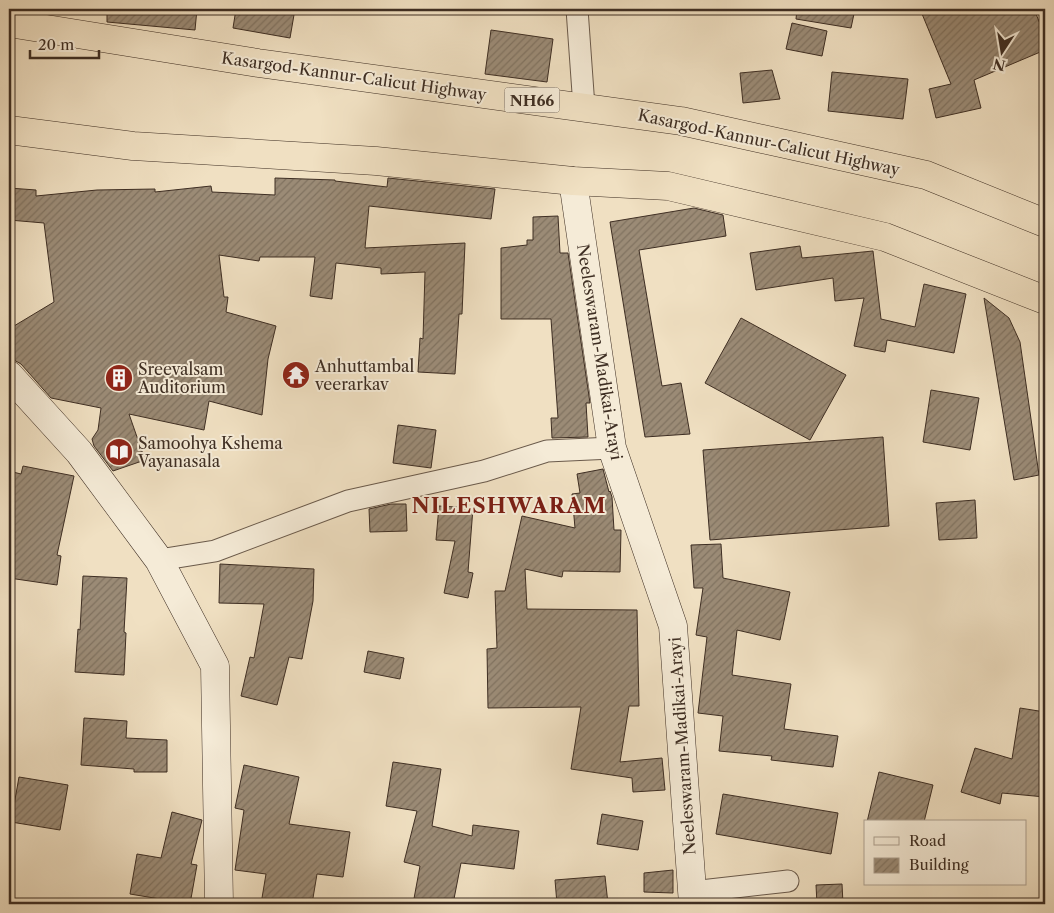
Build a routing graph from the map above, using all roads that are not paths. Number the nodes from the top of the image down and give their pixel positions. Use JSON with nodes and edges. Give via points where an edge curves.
{"nodes":[{"id":1,"x":577,"y":9,"type":"edge"},
{"id":2,"x":9,"y":23,"type":"edge"},
{"id":3,"x":584,"y":107,"type":"junction"},
{"id":4,"x":9,"y":130,"type":"edge"},
{"id":5,"x":573,"y":181,"type":"junction"},
{"id":6,"x":1045,"y":223,"type":"edge"},
{"id":7,"x":1045,"y":300,"type":"edge"},
{"id":8,"x":9,"y":375,"type":"edge"},
{"id":9,"x":612,"y":448,"type":"junction"},
{"id":10,"x":159,"y":560,"type":"junction"},
{"id":11,"x":788,"y":881,"type":"dead end"},
{"id":12,"x":693,"y":898,"type":"edge"},
{"id":13,"x":219,"y":904,"type":"edge"}],
"edges":[{"from":1,"to":3,"type":"street"},
{"from":2,"to":3,"type":"highway","name":"Kasargod-Kannur-Calicut Highway","number":"NH66","via":[[258,63]]},
{"from":3,"to":6,"type":"highway","name":"Kasargod-Kannur-Calicut Highway","number":"NH66","via":[[681,121],[926,175]]},
{"from":4,"to":5,"type":"highway","via":[[133,146],[376,161]]},
{"from":5,"to":7,"type":"highway","via":[[668,186],[885,237]]},
{"from":5,"to":9,"type":"main road","name":"Neeleswaram-Madikai-Arayi"},
{"from":8,"to":10,"type":"main road","via":[[79,452]]},
{"from":9,"to":10,"type":"street","via":[[547,451],[484,471],[348,501],[215,551]]},
{"from":9,"to":12,"type":"main road","name":"Neeleswaram-Madikai-Arayi","via":[[673,626]]},
{"from":10,"to":13,"type":"main road","via":[[215,666]]},
{"from":11,"to":12,"type":"street"}]}
